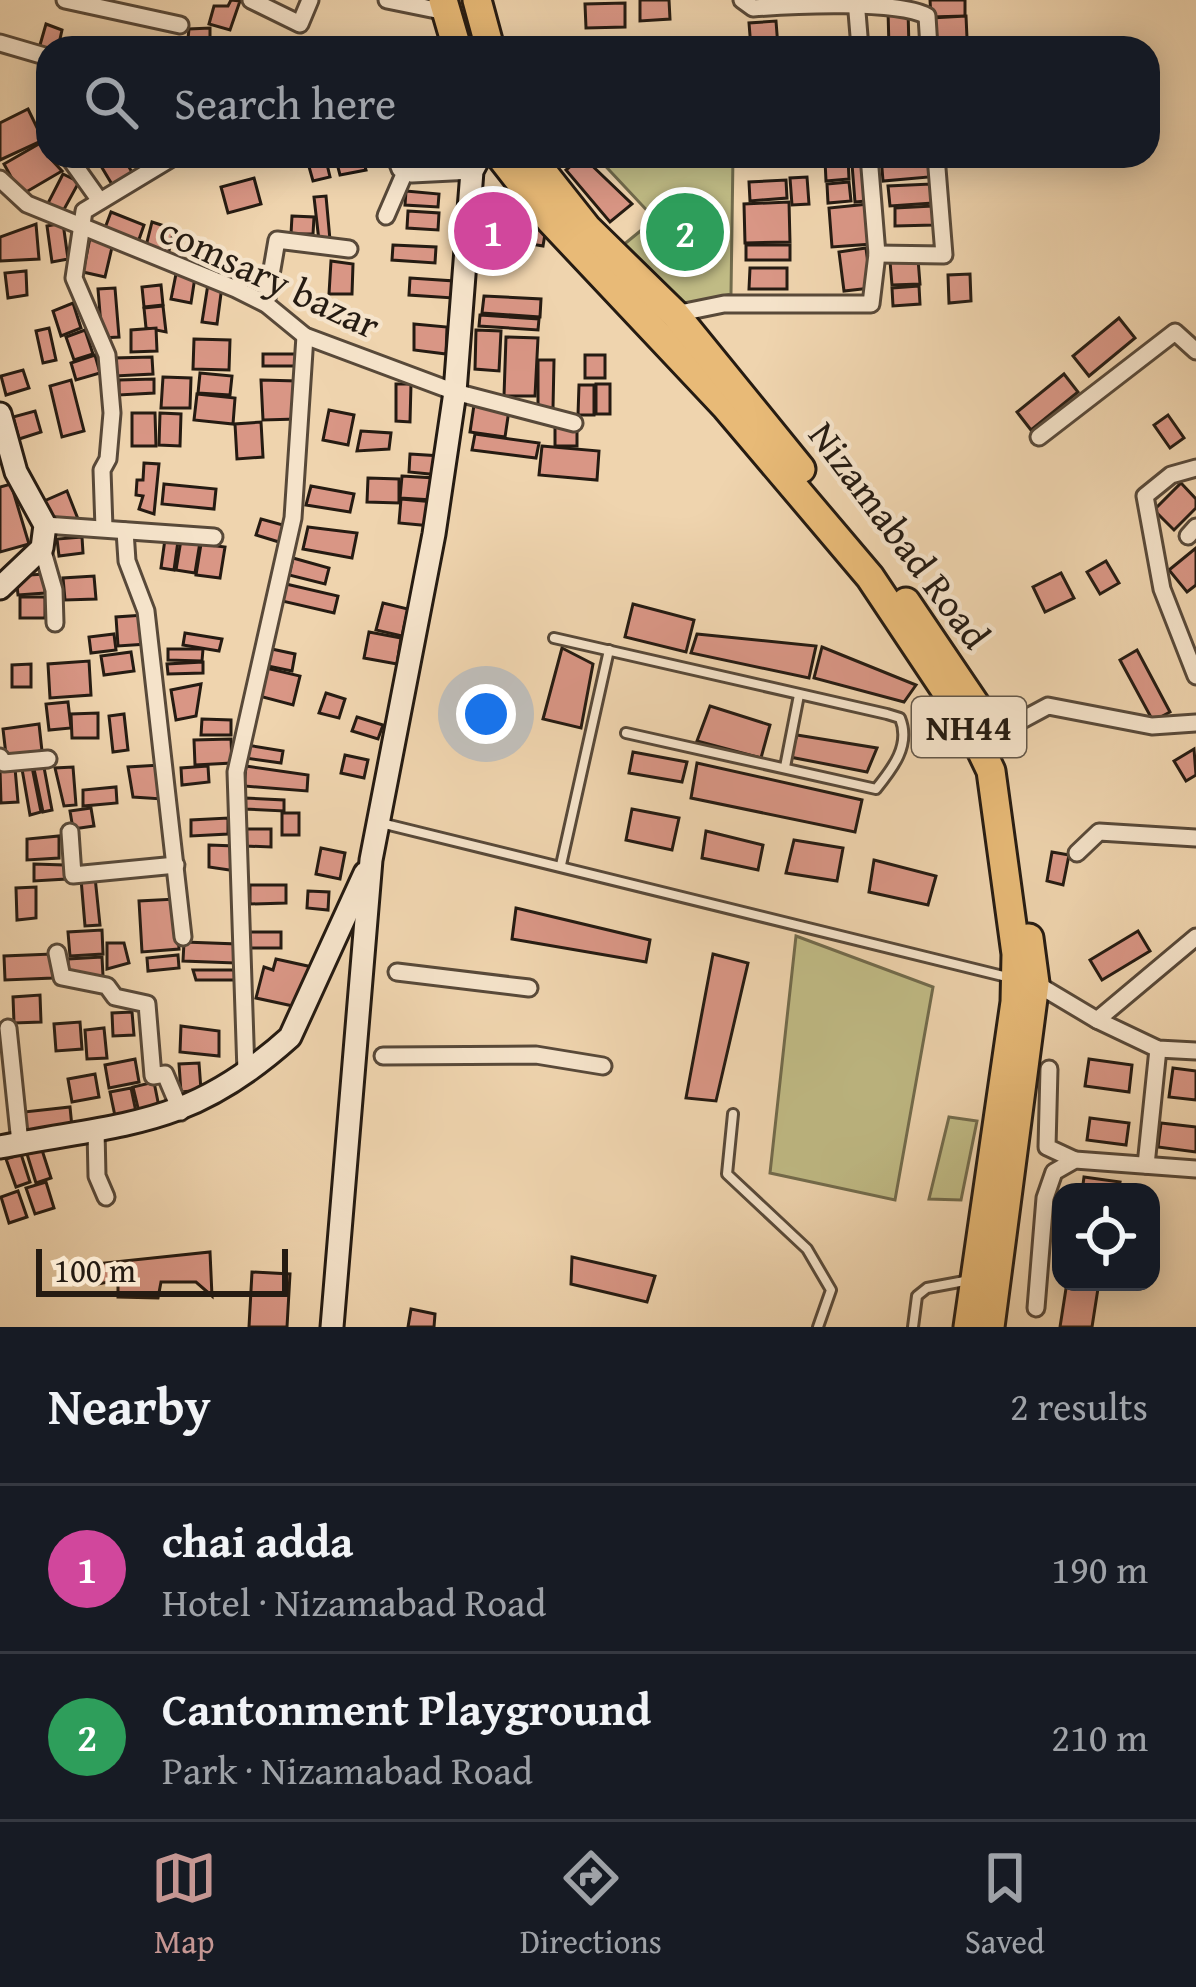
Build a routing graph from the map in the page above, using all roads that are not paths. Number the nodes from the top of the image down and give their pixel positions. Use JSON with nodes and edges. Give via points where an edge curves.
{"nodes":[{"id":1,"x":65,"y":0,"type":"edge"},
{"id":2,"x":251,"y":0,"type":"edge"},
{"id":3,"x":310,"y":0,"type":"edge"},
{"id":4,"x":386,"y":0,"type":"edge"},
{"id":5,"x":477,"y":0,"type":"edge"},
{"id":6,"x":742,"y":0,"type":"edge"},
{"id":7,"x":856,"y":1,"type":"edge"},
{"id":8,"x":444,"y":6,"type":"edge"},
{"id":9,"x":180,"y":25,"type":"dead end"},
{"id":10,"x":454,"y":36,"type":"edge"},
{"id":11,"x":487,"y":36,"type":"edge"},
{"id":12,"x":859,"y":36,"type":"edge"},
{"id":13,"x":927,"y":36,"type":"edge"},
{"id":14,"x":0,"y":43,"type":"edge"},
{"id":15,"x":36,"y":54,"type":"edge"},
{"id":16,"x":77,"y":168,"type":"edge"},
{"id":17,"x":141,"y":168,"type":"edge"},
{"id":18,"x":402,"y":168,"type":"edge"},
{"id":19,"x":440,"y":168,"type":"edge"},
{"id":20,"x":476,"y":168,"type":"edge"},
{"id":21,"x":509,"y":168,"type":"edge"},
{"id":22,"x":540,"y":168,"type":"edge"},
{"id":23,"x":870,"y":168,"type":"edge"},
{"id":24,"x":937,"y":168,"type":"edge"},
{"id":25,"x":405,"y":172,"type":"junction"},
{"id":26,"x":0,"y":179,"type":"edge"},
{"id":27,"x":100,"y":201,"type":"junction"},
{"id":28,"x":386,"y":216,"type":"dead end"},
{"id":29,"x":80,"y":224,"type":"junction"},
{"id":30,"x":349,"y":249,"type":"dead end"},
{"id":31,"x":877,"y":254,"type":"junction"},
{"id":32,"x":266,"y":304,"type":"junction"},
{"id":33,"x":675,"y":314,"type":"junction"},
{"id":34,"x":305,"y":336,"type":"junction"},
{"id":35,"x":1196,"y":351,"type":"edge"},
{"id":36,"x":455,"y":392,"type":"junction"},
{"id":37,"x":0,"y":414,"type":"edge"},
{"id":38,"x":574,"y":423,"type":"dead end"},
{"id":39,"x":1039,"y":437,"type":"dead end"},
{"id":40,"x":1196,"y":468,"type":"edge"},
{"id":41,"x":8,"y":474,"type":"edge"},
{"id":42,"x":104,"y":528,"type":"junction"},
{"id":43,"x":125,"y":531,"type":"junction"},
{"id":44,"x":44,"y":536,"type":"junction"},
{"id":45,"x":214,"y":537,"type":"dead end"},
{"id":46,"x":0,"y":588,"type":"edge"},
{"id":47,"x":55,"y":623,"type":"dead end"},
{"id":48,"x":554,"y":638,"type":"dead end"},
{"id":49,"x":610,"y":650,"type":"junction"},
{"id":50,"x":1196,"y":676,"type":"edge"},
{"id":51,"x":799,"y":695,"type":"junction"},
{"id":52,"x":1196,"y":723,"type":"edge"},
{"id":53,"x":626,"y":733,"type":"dead end"},
{"id":54,"x":994,"y":735,"type":"junction"},
{"id":55,"x":0,"y":758,"type":"edge"},
{"id":56,"x":47,"y":759,"type":"dead end"},
{"id":57,"x":784,"y":767,"type":"junction"},
{"id":58,"x":378,"y":823,"type":"junction"},
{"id":59,"x":70,"y":832,"type":"dead end"},
{"id":60,"x":1196,"y":838,"type":"edge"},
{"id":61,"x":1077,"y":853,"type":"dead end"},
{"id":62,"x":371,"y":860,"type":"junction"},
{"id":63,"x":561,"y":865,"type":"junction"},
{"id":64,"x":176,"y":866,"type":"junction"},
{"id":65,"x":183,"y":937,"type":"dead end"},
{"id":66,"x":1196,"y":937,"type":"edge"},
{"id":67,"x":57,"y":952,"type":"dead end"},
{"id":68,"x":397,"y":972,"type":"dead end"},
{"id":69,"x":1025,"y":981,"type":"junction"},
{"id":70,"x":529,"y":988,"type":"dead end"},
{"id":71,"x":1096,"y":1020,"type":"junction"},
{"id":72,"x":8,"y":1028,"type":"dead end"},
{"id":73,"x":1158,"y":1049,"type":"junction"},
{"id":74,"x":1196,"y":1051,"type":"edge"},
{"id":75,"x":383,"y":1056,"type":"dead end"},
{"id":76,"x":603,"y":1066,"type":"dead end"},
{"id":77,"x":1049,"y":1069,"type":"dead end"},
{"id":78,"x":246,"y":1072,"type":"junction"},
{"id":79,"x":181,"y":1112,"type":"junction"},
{"id":80,"x":733,"y":1114,"type":"dead end"},
{"id":81,"x":96,"y":1130,"type":"junction"},
{"id":82,"x":10,"y":1145,"type":"edge"},
{"id":83,"x":1075,"y":1160,"type":"junction"},
{"id":84,"x":1146,"y":1165,"type":"junction"},
{"id":85,"x":1196,"y":1169,"type":"edge"},
{"id":86,"x":106,"y":1197,"type":"dead end"},
{"id":87,"x":974,"y":1280,"type":"junction"},
{"id":88,"x":1036,"y":1308,"type":"dead end"},
{"id":89,"x":332,"y":1327,"type":"edge"},
{"id":90,"x":818,"y":1327,"type":"edge"},
{"id":91,"x":913,"y":1327,"type":"edge"},
{"id":92,"x":968,"y":1327,"type":"edge"},
{"id":93,"x":990,"y":1327,"type":"edge"}],
"edges":[{"from":1,"to":9,"type":"street"},
{"from":2,"to":3,"type":"street","via":[[300,24]]},
{"from":4,"to":8,"type":"street"},
{"from":5,"to":11,"type":"highway"},
{"from":6,"to":7,"type":"street","via":[[753,8]]},
{"from":7,"to":12,"type":"street"},
{"from":7,"to":13,"type":"street","via":[[923,11]]},
{"from":8,"to":10,"type":"highway"},
{"from":14,"to":15,"type":"street"},
{"from":16,"to":27,"type":"street"},
{"from":17,"to":27,"type":"street"},
{"from":18,"to":25,"type":"street"},
{"from":19,"to":25,"type":"street"},
{"from":20,"to":36,"type":"main road"},
{"from":21,"to":69,"type":"highway","number":"NH44","via":[[870,577],[970,727],[992,771]]},
{"from":22,"to":33,"type":"highway","name":"Nizamabad Road","number":"NH44"},
{"from":23,"to":31,"type":"street"},
{"from":24,"to":31,"type":"street","via":[[944,255]]},
{"from":25,"to":28,"type":"street"},
{"from":26,"to":29,"type":"street","name":"comsary bazar","via":[[27,204]]},
{"from":27,"to":29,"type":"street"},
{"from":29,"to":32,"type":"street","name":"comsary bazar"},
{"from":29,"to":42,"type":"street","via":[[74,278],[107,355],[112,413],[102,470]]},
{"from":30,"to":32,"type":"street","via":[[277,240]]},
{"from":31,"to":33,"type":"street","via":[[871,304],[724,304]]},
{"from":32,"to":34,"type":"street","name":"comsary bazar"},
{"from":33,"to":54,"type":"highway","name":"Nizamabad Road","number":"NH44","via":[[940,645]]},
{"from":34,"to":36,"type":"street","name":"comsary bazar"},
{"from":34,"to":78,"type":"street","via":[[293,518],[236,772]]},
{"from":35,"to":39,"type":"street","via":[[1175,332]]},
{"from":36,"to":38,"type":"street","name":"comsary bazar"},
{"from":36,"to":58,"type":"main road"},
{"from":37,"to":41,"type":"main road"},
{"from":40,"to":50,"type":"street","via":[[1144,496],[1162,589]]},
{"from":41,"to":44,"type":"main road"},
{"from":42,"to":43,"type":"street"},
{"from":42,"to":44,"type":"street"},
{"from":43,"to":45,"type":"street"},
{"from":43,"to":64,"type":"street","via":[[146,611]]},
{"from":44,"to":46,"type":"main road"},
{"from":44,"to":47,"type":"street"},
{"from":48,"to":49,"type":"lane"},
{"from":49,"to":51,"type":"lane"},
{"from":49,"to":63,"type":"lane"},
{"from":51,"to":57,"type":"lane"},
{"from":51,"to":57,"type":"lane","via":[[900,718],[904,745],[876,789]]},
{"from":52,"to":54,"type":"street","via":[[1152,726],[1048,706]]},
{"from":53,"to":57,"type":"lane"},
{"from":54,"to":69,"type":"highway","name":"Nizamabad Road","number":"NH44","via":[[1011,799]]},
{"from":55,"to":56,"type":"street"},
{"from":58,"to":62,"type":"main road"},
{"from":58,"to":63,"type":"lane"},
{"from":59,"to":64,"type":"street","via":[[73,875]]},
{"from":60,"to":61,"type":"street","via":[[1100,832]]},
{"from":62,"to":78,"type":"main road","via":[[290,1037]]},
{"from":62,"to":89,"type":"main road"},
{"from":63,"to":69,"type":"lane"},
{"from":64,"to":65,"type":"street"},
{"from":66,"to":71,"type":"street"},
{"from":67,"to":79,"type":"street","via":[[62,977],[147,1004],[153,1076],[165,1074]]},
{"from":68,"to":70,"type":"street"},
{"from":69,"to":71,"type":"street"},
{"from":69,"to":87,"type":"highway","number":"NH44"},
{"from":69,"to":93,"type":"highway","name":"Nizamabad Road","number":"NH44"},
{"from":71,"to":73,"type":"street"},
{"from":72,"to":82,"type":"street"},
{"from":73,"to":74,"type":"street"},
{"from":73,"to":84,"type":"street"},
{"from":75,"to":76,"type":"street","via":[[536,1055]]},
{"from":77,"to":83,"type":"street","via":[[1047,1147]]},
{"from":78,"to":79,"type":"main road"},
{"from":79,"to":81,"type":"main road"},
{"from":80,"to":90,"type":"lane","via":[[727,1174],[807,1249],[832,1290]]},
{"from":81,"to":82,"type":"main road"},
{"from":81,"to":86,"type":"street"},
{"from":83,"to":84,"type":"street"},
{"from":83,"to":88,"type":"street","via":[[1054,1172],[1046,1198]]},
{"from":84,"to":85,"type":"street"},
{"from":87,"to":91,"type":"lane","via":[[927,1288],[917,1296]]},
{"from":87,"to":92,"type":"highway","number":"NH44"}]}
